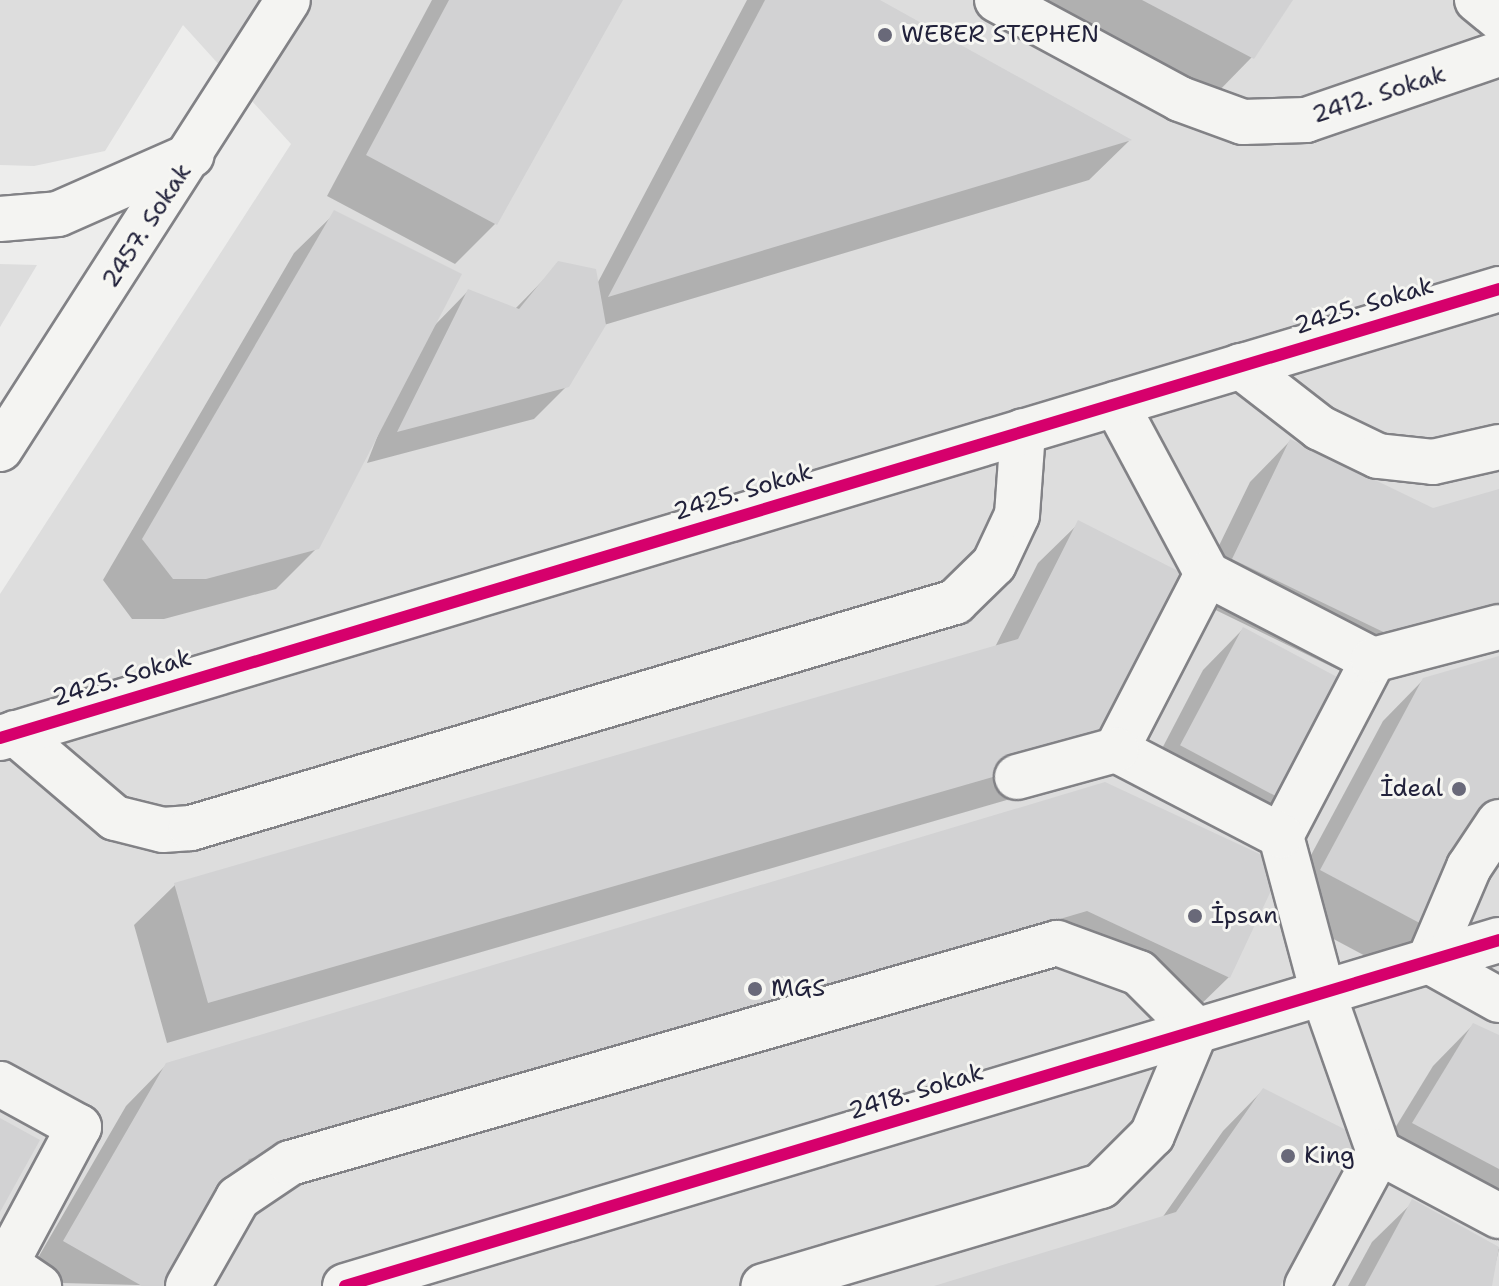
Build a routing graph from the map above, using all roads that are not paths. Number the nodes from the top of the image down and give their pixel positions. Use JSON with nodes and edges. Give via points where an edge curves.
{"nodes":[{"id":1,"x":288,"y":0,"type":"edge"},
{"id":2,"x":997,"y":0,"type":"edge"},
{"id":3,"x":1477,"y":0,"type":"edge"},
{"id":4,"x":1499,"y":18,"type":"edge"},
{"id":5,"x":1499,"y":54,"type":"edge"},
{"id":6,"x":195,"y":154,"type":"junction"},
{"id":7,"x":0,"y":219,"type":"edge"},
{"id":8,"x":1499,"y":289,"type":"edge"},
{"id":9,"x":1240,"y":366,"type":"junction"},
{"id":10,"x":1116,"y":404,"type":"junction"},
{"id":11,"x":1023,"y":431,"type":"junction"},
{"id":12,"x":1499,"y":447,"type":"edge"},
{"id":13,"x":0,"y":449,"type":"edge"},
{"id":14,"x":1207,"y":574,"type":"junction"},
{"id":15,"x":1499,"y":627,"type":"edge"},
{"id":16,"x":1373,"y":660,"type":"junction"},
{"id":17,"x":8,"y":736,"type":"edge"},
{"id":18,"x":1116,"y":750,"type":"junction"},
{"id":19,"x":1017,"y":777,"type":"dead end"},
{"id":20,"x":1499,"y":822,"type":"edge"},
{"id":21,"x":1281,"y":836,"type":"junction"},
{"id":22,"x":1499,"y":940,"type":"edge"},
{"id":23,"x":1429,"y":961,"type":"junction"},
{"id":24,"x":1323,"y":993,"type":"junction"},
{"id":25,"x":1499,"y":1000,"type":"edge"},
{"id":26,"x":1196,"y":1030,"type":"junction"},
{"id":27,"x":0,"y":1084,"type":"edge"},
{"id":28,"x":1379,"y":1152,"type":"junction"},
{"id":29,"x":1499,"y":1216,"type":"edge"},
{"id":30,"x":39,"y":1286,"type":"edge"},
{"id":31,"x":188,"y":1286,"type":"edge"},
{"id":32,"x":345,"y":1286,"type":"edge"},
{"id":33,"x":764,"y":1286,"type":"edge"},
{"id":34,"x":1307,"y":1286,"type":"edge"}],
"edges":[{"from":1,"to":6,"type":"street","name":"2457. Sokak"},
{"from":2,"to":5,"type":"street","name":"2412. Sokak","via":[[1180,99],[1243,122],[1306,120]]},
{"from":3,"to":4,"type":"street"},
{"from":6,"to":7,"type":"street","via":[[58,214]]},
{"from":6,"to":13,"type":"street","name":"2457. Sokak"},
{"from":8,"to":9,"type":"street","name":"2425. Sokak"},
{"from":9,"to":10,"type":"street","name":"2425. Sokak"},
{"from":9,"to":12,"type":"street","via":[[1320,428],[1378,456],[1433,462]]},
{"from":10,"to":11,"type":"street","name":"2425. Sokak"},
{"from":10,"to":14,"type":"street"},
{"from":11,"to":17,"type":"street","name":"2425. Sokak"},
{"from":11,"to":17,"type":"street","via":[[1017,515],[994,564],[955,602],[191,828],[163,830],[115,818]]},
{"from":14,"to":16,"type":"street"},
{"from":14,"to":18,"type":"street"},
{"from":15,"to":16,"type":"street"},
{"from":16,"to":21,"type":"street"},
{"from":18,"to":19,"type":"street"},
{"from":18,"to":21,"type":"street"},
{"from":20,"to":23,"type":"street","via":[[1469,867]]},
{"from":21,"to":24,"type":"street"},
{"from":22,"to":23,"type":"street","name":"2418. Sokak"},
{"from":23,"to":24,"type":"street","name":"2418. Sokak"},
{"from":23,"to":25,"type":"street"},
{"from":24,"to":26,"type":"street","name":"2418. Sokak"},
{"from":24,"to":28,"type":"street"},
{"from":26,"to":31,"type":"street","via":[[1139,973],[1057,943],[280,1166],[238,1198]]},
{"from":26,"to":32,"type":"street","name":"2418. Sokak"},
{"from":26,"to":33,"type":"street","via":[[1152,1135],[1101,1186]]},
{"from":27,"to":30,"type":"street","via":[[79,1127],[6,1264]]},
{"from":28,"to":29,"type":"street"},
{"from":28,"to":34,"type":"street"}]}
